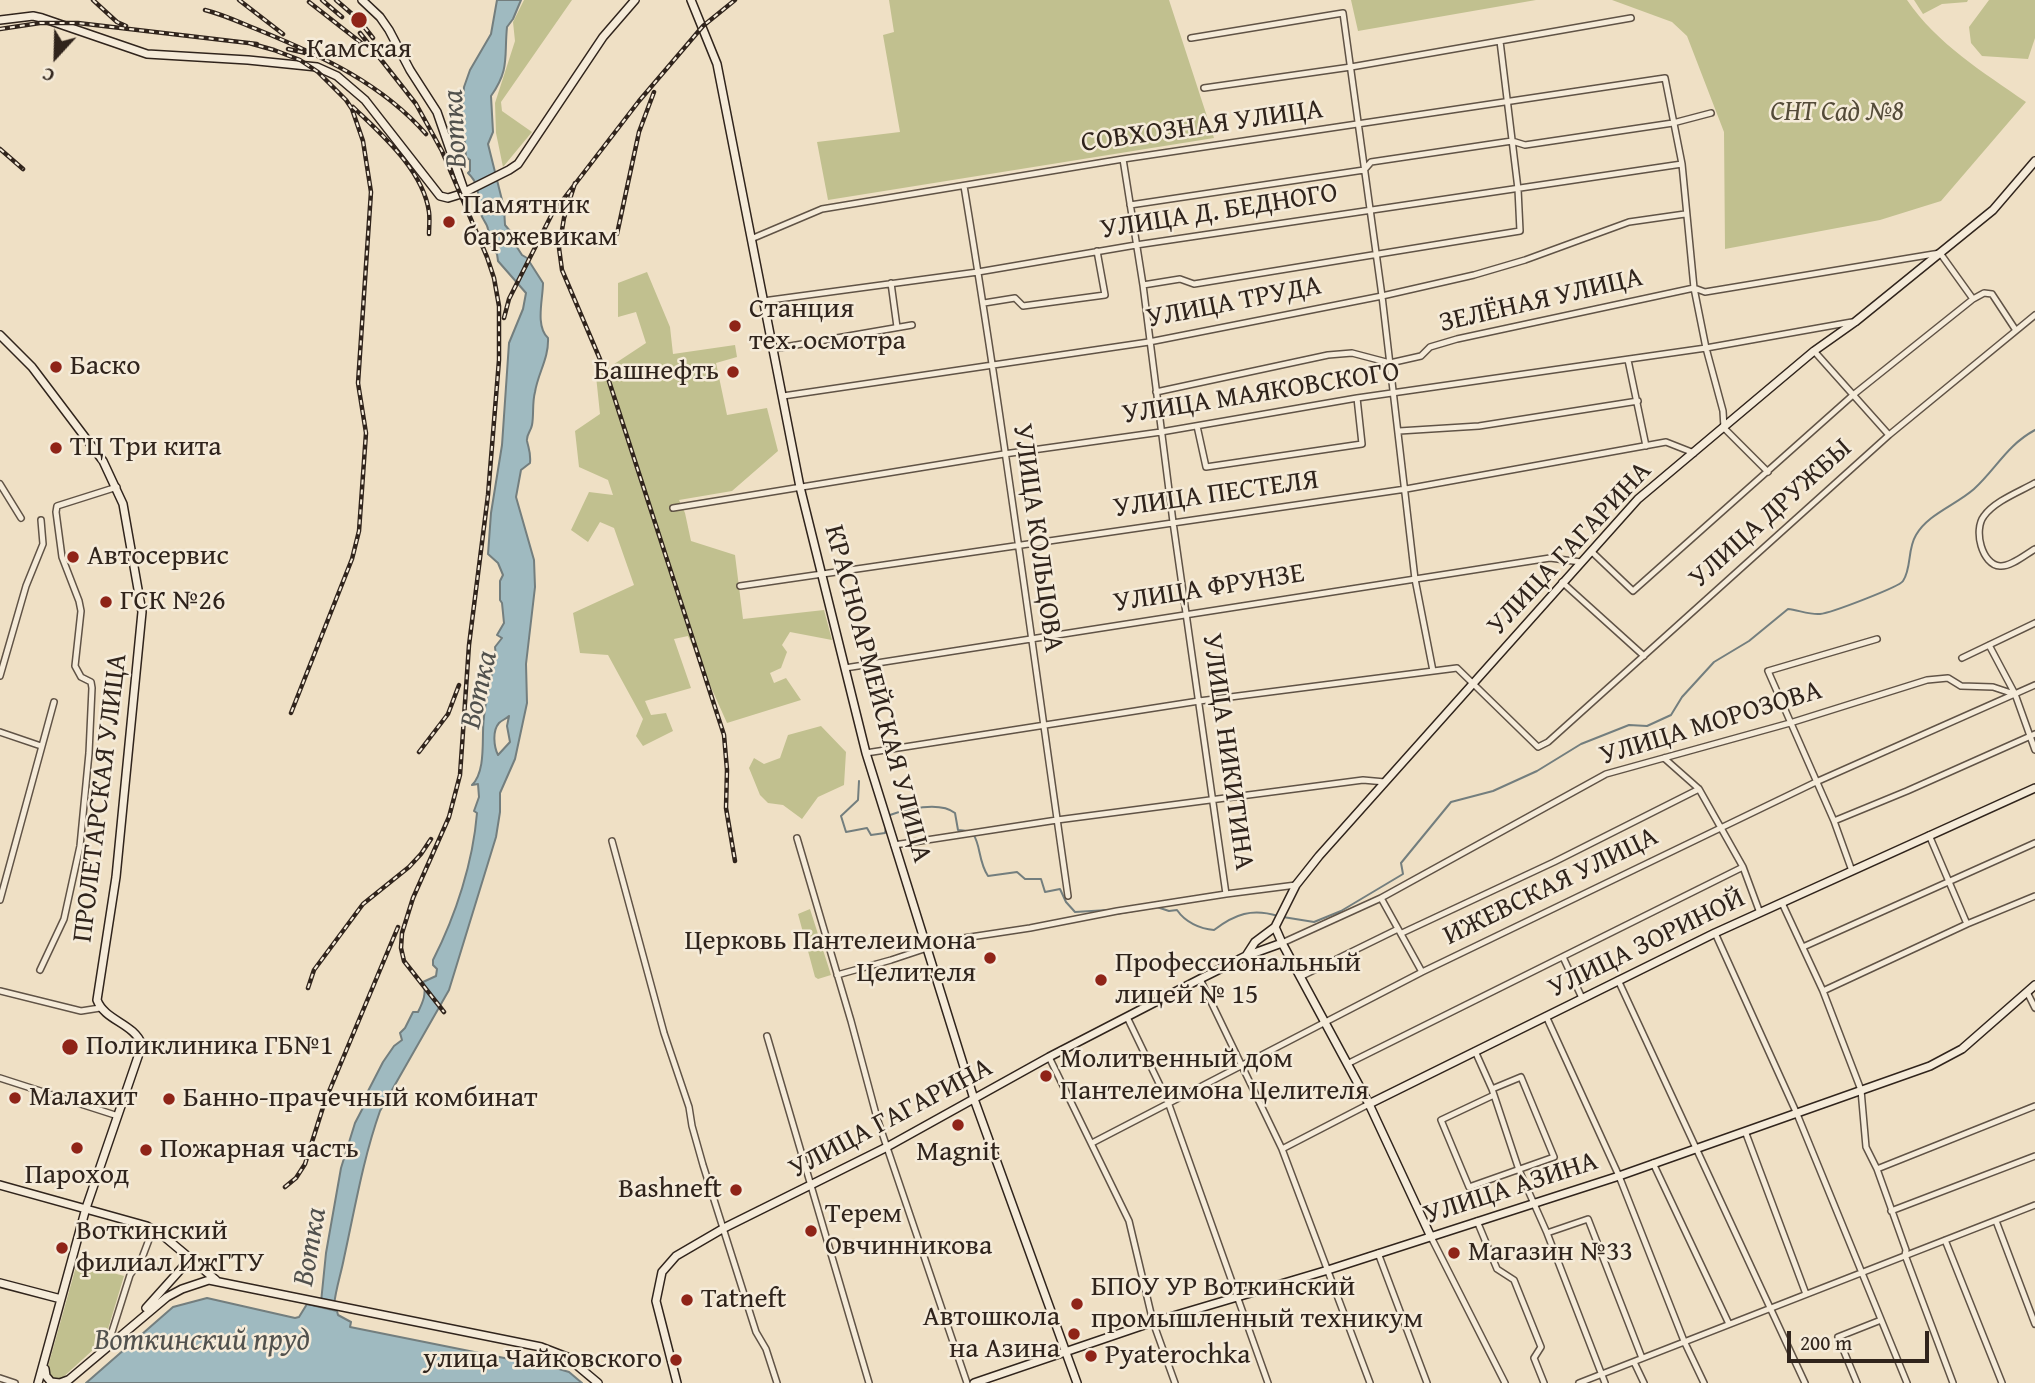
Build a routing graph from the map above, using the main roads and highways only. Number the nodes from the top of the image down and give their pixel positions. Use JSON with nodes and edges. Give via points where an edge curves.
{"nodes":[{"id":1,"x":362,"y":0,"type":"edge"},
{"id":2,"x":635,"y":0,"type":"edge"},
{"id":3,"x":691,"y":0,"type":"edge"},
{"id":4,"x":0,"y":20,"type":"edge"},
{"id":5,"x":2035,"y":161,"type":"edge"},
{"id":6,"x":467,"y":192,"type":"junction"},
{"id":7,"x":0,"y":335,"type":"edge"},
{"id":8,"x":2035,"y":788,"type":"edge"},
{"id":9,"x":1275,"y":927,"type":"junction"},
{"id":10,"x":1282,"y":943,"type":"junction"},
{"id":11,"x":1246,"y":956,"type":"junction"},
{"id":12,"x":2035,"y":985,"type":"edge"},
{"id":13,"x":974,"y":1099,"type":"junction"},
{"id":14,"x":1369,"y":1104,"type":"junction"},
{"id":15,"x":0,"y":1185,"type":"edge"},
{"id":16,"x":86,"y":1208,"type":"junction"},
{"id":17,"x":1431,"y":1237,"type":"junction"},
{"id":18,"x":190,"y":1259,"type":"junction"},
{"id":19,"x":217,"y":1281,"type":"junction"},
{"id":20,"x":0,"y":1283,"type":"edge"},
{"id":21,"x":61,"y":1299,"type":"junction"},
{"id":22,"x":129,"y":1327,"type":"junction"},
{"id":23,"x":1066,"y":1351,"type":"junction"},
{"id":24,"x":44,"y":1365,"type":"junction"},
{"id":25,"x":67,"y":1381,"type":"edge"},
{"id":26,"x":38,"y":1383,"type":"edge"},
{"id":27,"x":598,"y":1383,"type":"edge"},
{"id":28,"x":677,"y":1383,"type":"edge"},
{"id":29,"x":974,"y":1383,"type":"edge"},
{"id":30,"x":1077,"y":1383,"type":"edge"}],
"edges":[{"from":1,"to":6,"type":"main road","via":[[389,30],[438,112]]},
{"from":2,"to":6,"type":"main road","via":[[603,37],[518,164]]},
{"from":3,"to":13,"type":"main road","name":"КРАСНОАРМЕЙСКАЯ УЛИЦА","via":[[717,64],[800,487],[866,752]]},
{"from":4,"to":6,"type":"main road","via":[[42,18],[163,57],[247,60],[325,70],[365,100],[440,196]]},
{"from":5,"to":9,"type":"main road","name":"УЛИЦА ГАГАРИНА","via":[[1993,210],[1814,351],[1638,499],[1296,885]]},
{"from":7,"to":16,"type":"main road","name":"ПРОЛЕТАРСКАЯ УЛИЦА","via":[[32,367],[103,461],[123,504],[141,593],[142,630],[116,877],[97,999],[100,1008],[132,1030],[142,1045]]},
{"from":8,"to":14,"type":"main road","name":"УЛИЦА ЗОРИНОЙ","via":[[1715,933]]},
{"from":9,"to":10,"type":"main road"},
{"from":9,"to":11,"type":"main road","via":[[1255,942]]},
{"from":10,"to":11,"type":"main road"},
{"from":10,"to":14,"type":"main road"},
{"from":11,"to":13,"type":"main road","name":"УЛИЦА ГАГАРИНА"},
{"from":12,"to":17,"type":"main road","name":"УЛИЦА АЗИНА","via":[[1954,1054],[1930,1066]]},
{"from":13,"to":23,"type":"main road","name":"КРАСНОАРМЕЙСКАЯ УЛИЦА"},
{"from":13,"to":28,"type":"main road","name":"УЛИЦА ГАГАРИНА","via":[[676,1256],[662,1272],[656,1301]]},
{"from":14,"to":17,"type":"main road"},
{"from":15,"to":16,"type":"main road"},
{"from":16,"to":18,"type":"main road","via":[[153,1229]]},
{"from":16,"to":21,"type":"main road"},
{"from":17,"to":23,"type":"main road","name":"УЛИЦА АЗИНА"},
{"from":18,"to":19,"type":"main road"},
{"from":18,"to":22,"type":"main road"},
{"from":19,"to":22,"type":"main road","via":[[174,1292]]},
{"from":19,"to":27,"type":"main road","via":[[541,1347],[567,1357]]},
{"from":20,"to":21,"type":"main road"},
{"from":21,"to":24,"type":"main road"},
{"from":22,"to":25,"type":"main road"},
{"from":23,"to":29,"type":"main road","name":"УЛИЦА АЗИНА"},
{"from":23,"to":30,"type":"main road","name":"КРАСНОАРМЕЙСКАЯ УЛИЦА"},
{"from":24,"to":25,"type":"main road","via":[[51,1382]]},
{"from":24,"to":26,"type":"main road"}]}
